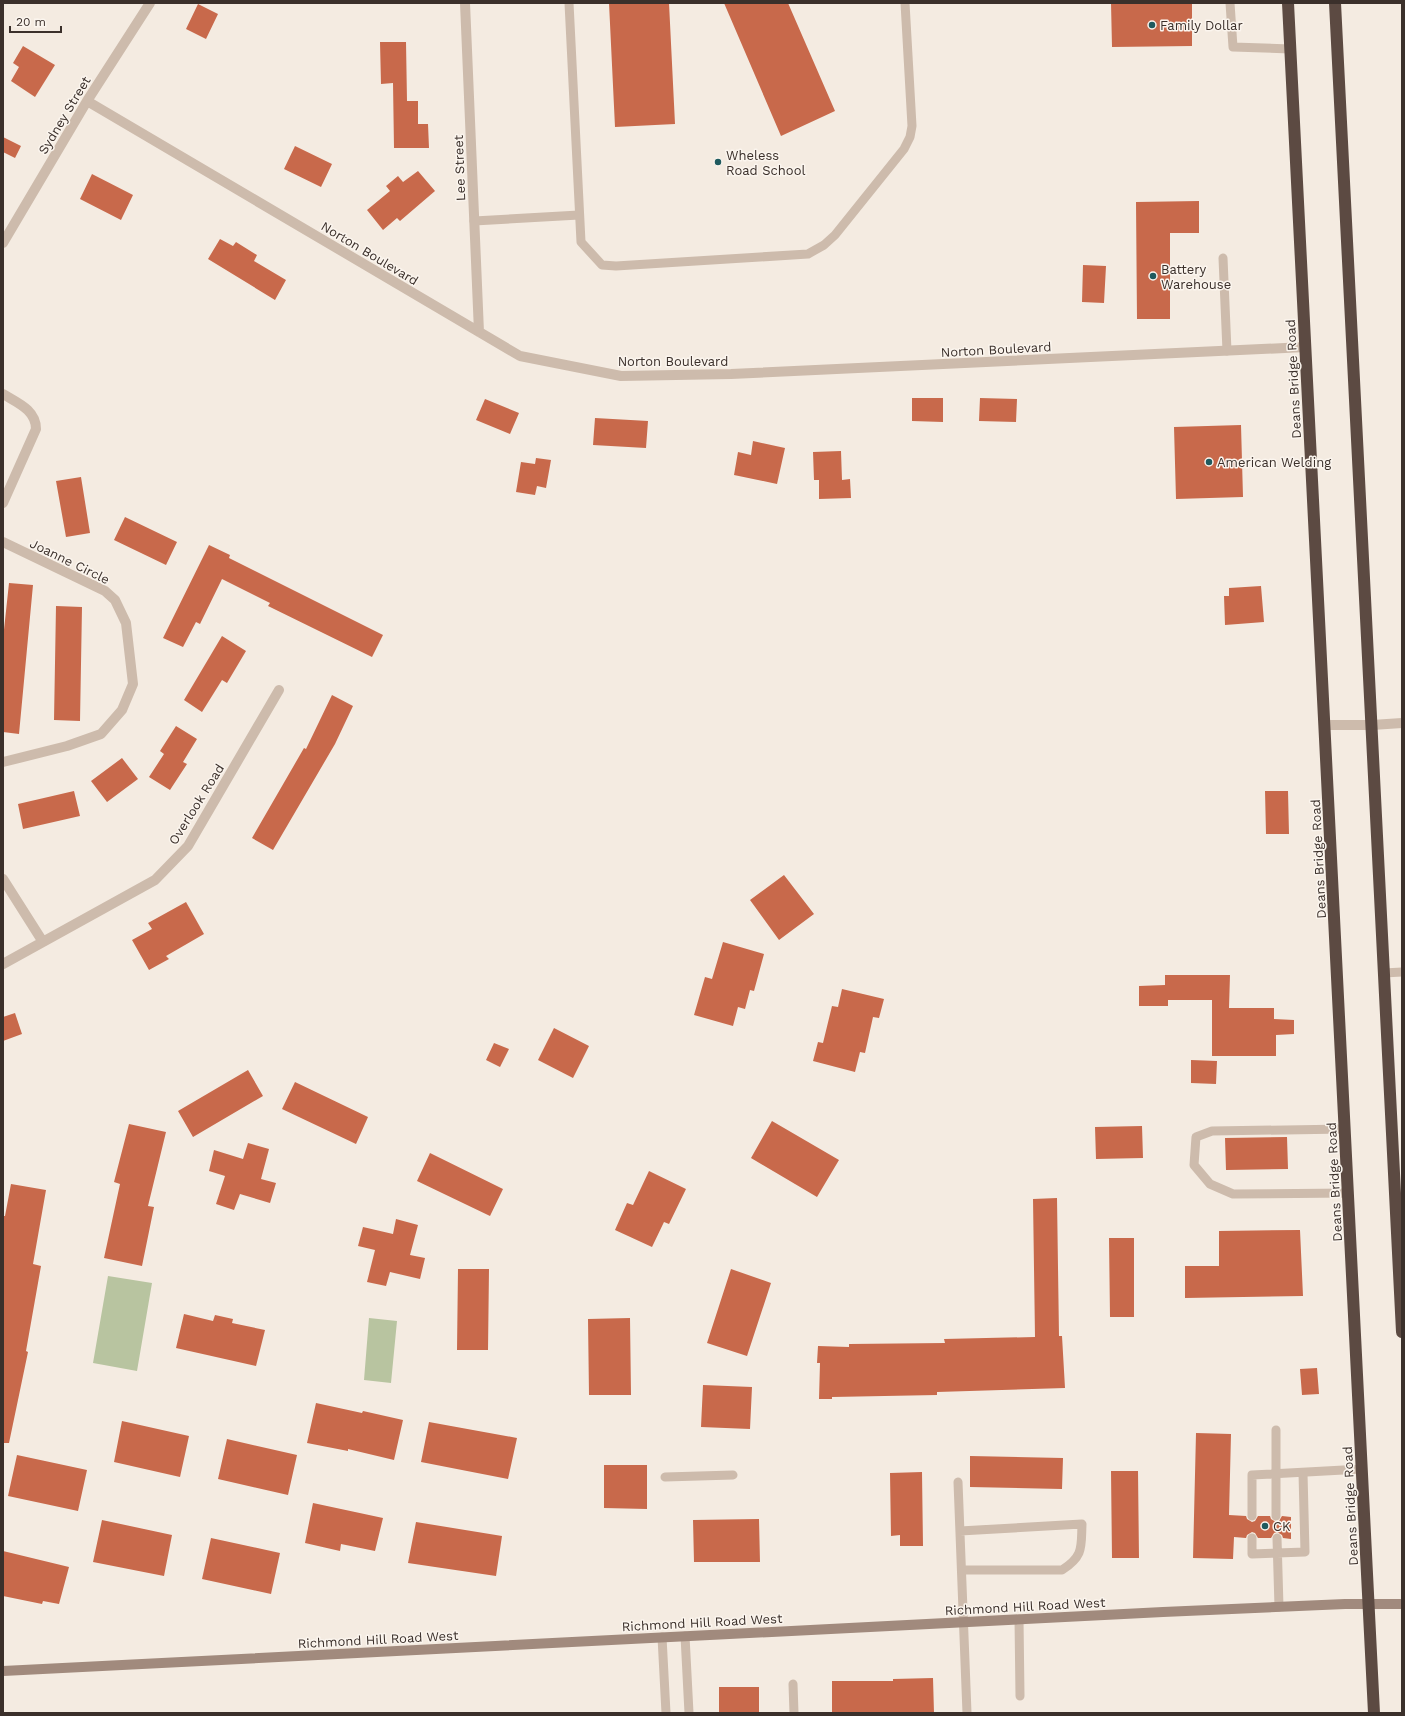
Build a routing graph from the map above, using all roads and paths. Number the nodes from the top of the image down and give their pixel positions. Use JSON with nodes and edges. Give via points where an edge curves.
{"nodes":[{"id":1,"x":150,"y":3,"type":"edge"},
{"id":2,"x":465,"y":3,"type":"edge"},
{"id":3,"x":568,"y":3,"type":"edge"},
{"id":4,"x":905,"y":3,"type":"edge"},
{"id":5,"x":1230,"y":3,"type":"edge"},
{"id":6,"x":1288,"y":3,"type":"edge"},
{"id":7,"x":1335,"y":3,"type":"edge"},
{"id":8,"x":1290,"y":49,"type":"junction"},
{"id":9,"x":87,"y":101,"type":"junction"},
{"id":10,"x":579,"y":215,"type":"junction"},
{"id":11,"x":474,"y":221,"type":"junction"},
{"id":12,"x":3,"y":243,"type":"edge"},
{"id":13,"x":1223,"y":258,"type":"dead end"},
{"id":14,"x":479,"y":332,"type":"junction"},
{"id":15,"x":1305,"y":347,"type":"junction"},
{"id":16,"x":1227,"y":351,"type":"junction"},
{"id":17,"x":3,"y":394,"type":"edge"},
{"id":18,"x":3,"y":503,"type":"edge"},
{"id":19,"x":3,"y":542,"type":"edge"},
{"id":20,"x":279,"y":690,"type":"dead end"},
{"id":21,"x":1402,"y":723,"type":"edge"},
{"id":22,"x":1325,"y":725,"type":"junction"},
{"id":23,"x":1372,"y":725,"type":"junction"},
{"id":24,"x":3,"y":762,"type":"edge"},
{"id":25,"x":3,"y":879,"type":"edge"},
{"id":26,"x":43,"y":942,"type":"junction"},
{"id":27,"x":3,"y":964,"type":"edge"},
{"id":28,"x":1402,"y":972,"type":"edge"},
{"id":29,"x":1384,"y":973,"type":"junction"},
{"id":30,"x":1345,"y":1129,"type":"junction"},
{"id":31,"x":1348,"y":1193,"type":"junction"},
{"id":32,"x":1402,"y":1332,"type":"edge"},
{"id":33,"x":1276,"y":1430,"type":"dead end"},
{"id":34,"x":1362,"y":1469,"type":"junction"},
{"id":35,"x":1303,"y":1473,"type":"junction"},
{"id":36,"x":733,"y":1475,"type":"dead end"},
{"id":37,"x":1276,"y":1475,"type":"junction"},
{"id":38,"x":665,"y":1477,"type":"dead end"},
{"id":39,"x":958,"y":1482,"type":"dead end"},
{"id":40,"x":1252,"y":1516,"type":"dead end"},
{"id":41,"x":1276,"y":1516,"type":"dead end"},
{"id":42,"x":960,"y":1531,"type":"junction"},
{"id":43,"x":1252,"y":1538,"type":"dead end"},
{"id":44,"x":1276,"y":1538,"type":"dead end"},
{"id":45,"x":1278,"y":1554,"type":"junction"},
{"id":46,"x":962,"y":1570,"type":"junction"},
{"id":47,"x":1368,"y":1604,"type":"junction"},
{"id":48,"x":1402,"y":1604,"type":"edge"},
{"id":49,"x":1279,"y":1607,"type":"junction"},
{"id":50,"x":1019,"y":1619,"type":"junction"},
{"id":51,"x":964,"y":1622,"type":"junction"},
{"id":52,"x":685,"y":1636,"type":"junction"},
{"id":53,"x":662,"y":1637,"type":"junction"},
{"id":54,"x":3,"y":1671,"type":"edge"},
{"id":55,"x":793,"y":1684,"type":"dead end"},
{"id":56,"x":1020,"y":1696,"type":"dead end"},
{"id":57,"x":666,"y":1713,"type":"edge"},
{"id":58,"x":688,"y":1713,"type":"edge"},
{"id":59,"x":794,"y":1713,"type":"edge"},
{"id":60,"x":967,"y":1713,"type":"edge"},
{"id":61,"x":1374,"y":1713,"type":"edge"}],
"edges":[{"from":1,"to":9,"type":"street","name":"Sydney Street"},
{"from":2,"to":11,"type":"street","name":"Lee Street"},
{"from":3,"to":10,"type":"lane"},
{"from":4,"to":10,"type":"lane","via":[[912,126],[910,137],[904,149],[835,235],[824,245],[808,254],[602,265],[581,242]]},
{"from":5,"to":8,"type":"lane","via":[[1233,47]]},
{"from":6,"to":8,"type":"highway","name":"Deans Bridge Road"},
{"from":7,"to":23,"type":"highway"},
{"from":8,"to":15,"type":"highway","name":"Deans Bridge Road"},
{"from":9,"to":12,"type":"street","name":"Sydney Street"},
{"from":9,"to":14,"type":"street","name":"Norton Boulevard"},
{"from":10,"to":11,"type":"lane"},
{"from":11,"to":14,"type":"street","name":"Lee Street"},
{"from":13,"to":16,"type":"lane"},
{"from":14,"to":16,"type":"street","name":"Norton Boulevard","via":[[520,356],[621,376],[739,374]]},
{"from":15,"to":16,"type":"street","name":"Norton Boulevard"},
{"from":15,"to":22,"type":"highway","name":"Deans Bridge Road"},
{"from":17,"to":18,"type":"street","via":[[26,408],[36,421],[33,438]]},
{"from":19,"to":24,"type":"street","name":"Joanne Circle","via":[[105,591],[115,600],[126,623],[133,684],[122,710],[102,734],[68,746]]},
{"from":20,"to":26,"type":"street","name":"Overlook Road","via":[[188,846],[155,880]]},
{"from":21,"to":23,"type":"street"},
{"from":22,"to":23,"type":"street"},
{"from":22,"to":30,"type":"highway","name":"Deans Bridge Road"},
{"from":23,"to":29,"type":"highway"},
{"from":25,"to":26,"type":"street"},
{"from":26,"to":27,"type":"street","name":"Overlook Road"},
{"from":28,"to":29,"type":"lane"},
{"from":29,"to":32,"type":"highway"},
{"from":30,"to":31,"type":"highway","name":"Deans Bridge Road"},
{"from":30,"to":31,"type":"lane","via":[[1212,1131],[1196,1137],[1194,1165],[1210,1184],[1233,1194]]},
{"from":31,"to":34,"type":"highway","name":"Deans Bridge Road"},
{"from":33,"to":37,"type":"lane"},
{"from":34,"to":35,"type":"lane"},
{"from":34,"to":47,"type":"highway","name":"Deans Bridge Road"},
{"from":35,"to":37,"type":"lane"},
{"from":35,"to":45,"type":"lane","via":[[1305,1552]]},
{"from":36,"to":38,"type":"lane"},
{"from":37,"to":40,"type":"lane","via":[[1252,1476]]},
{"from":37,"to":41,"type":"lane"},
{"from":39,"to":42,"type":"lane"},
{"from":42,"to":46,"type":"lane"},
{"from":42,"to":46,"type":"lane","via":[[1082,1524],[1080,1551],[1073,1563],[1062,1570]]},
{"from":43,"to":45,"type":"lane","via":[[1252,1554]]},
{"from":44,"to":45,"type":"lane"},
{"from":45,"to":49,"type":"lane"},
{"from":46,"to":51,"type":"lane"},
{"from":47,"to":48,"type":"street","name":"Richmond Hill Road West"},
{"from":47,"to":49,"type":"street","name":"Richmond Hill Road West"},
{"from":47,"to":61,"type":"highway","name":"Deans Bridge Road"},
{"from":49,"to":50,"type":"street","name":"Richmond Hill Road West"},
{"from":50,"to":51,"type":"street","name":"Richmond Hill Road West"},
{"from":50,"to":56,"type":"lane"},
{"from":51,"to":52,"type":"street","name":"Richmond Hill Road West"},
{"from":51,"to":60,"type":"lane"},
{"from":52,"to":53,"type":"street","name":"Richmond Hill Road West"},
{"from":52,"to":58,"type":"lane"},
{"from":53,"to":54,"type":"street","name":"Richmond Hill Road West"},
{"from":53,"to":57,"type":"lane"},
{"from":55,"to":59,"type":"lane"}]}
